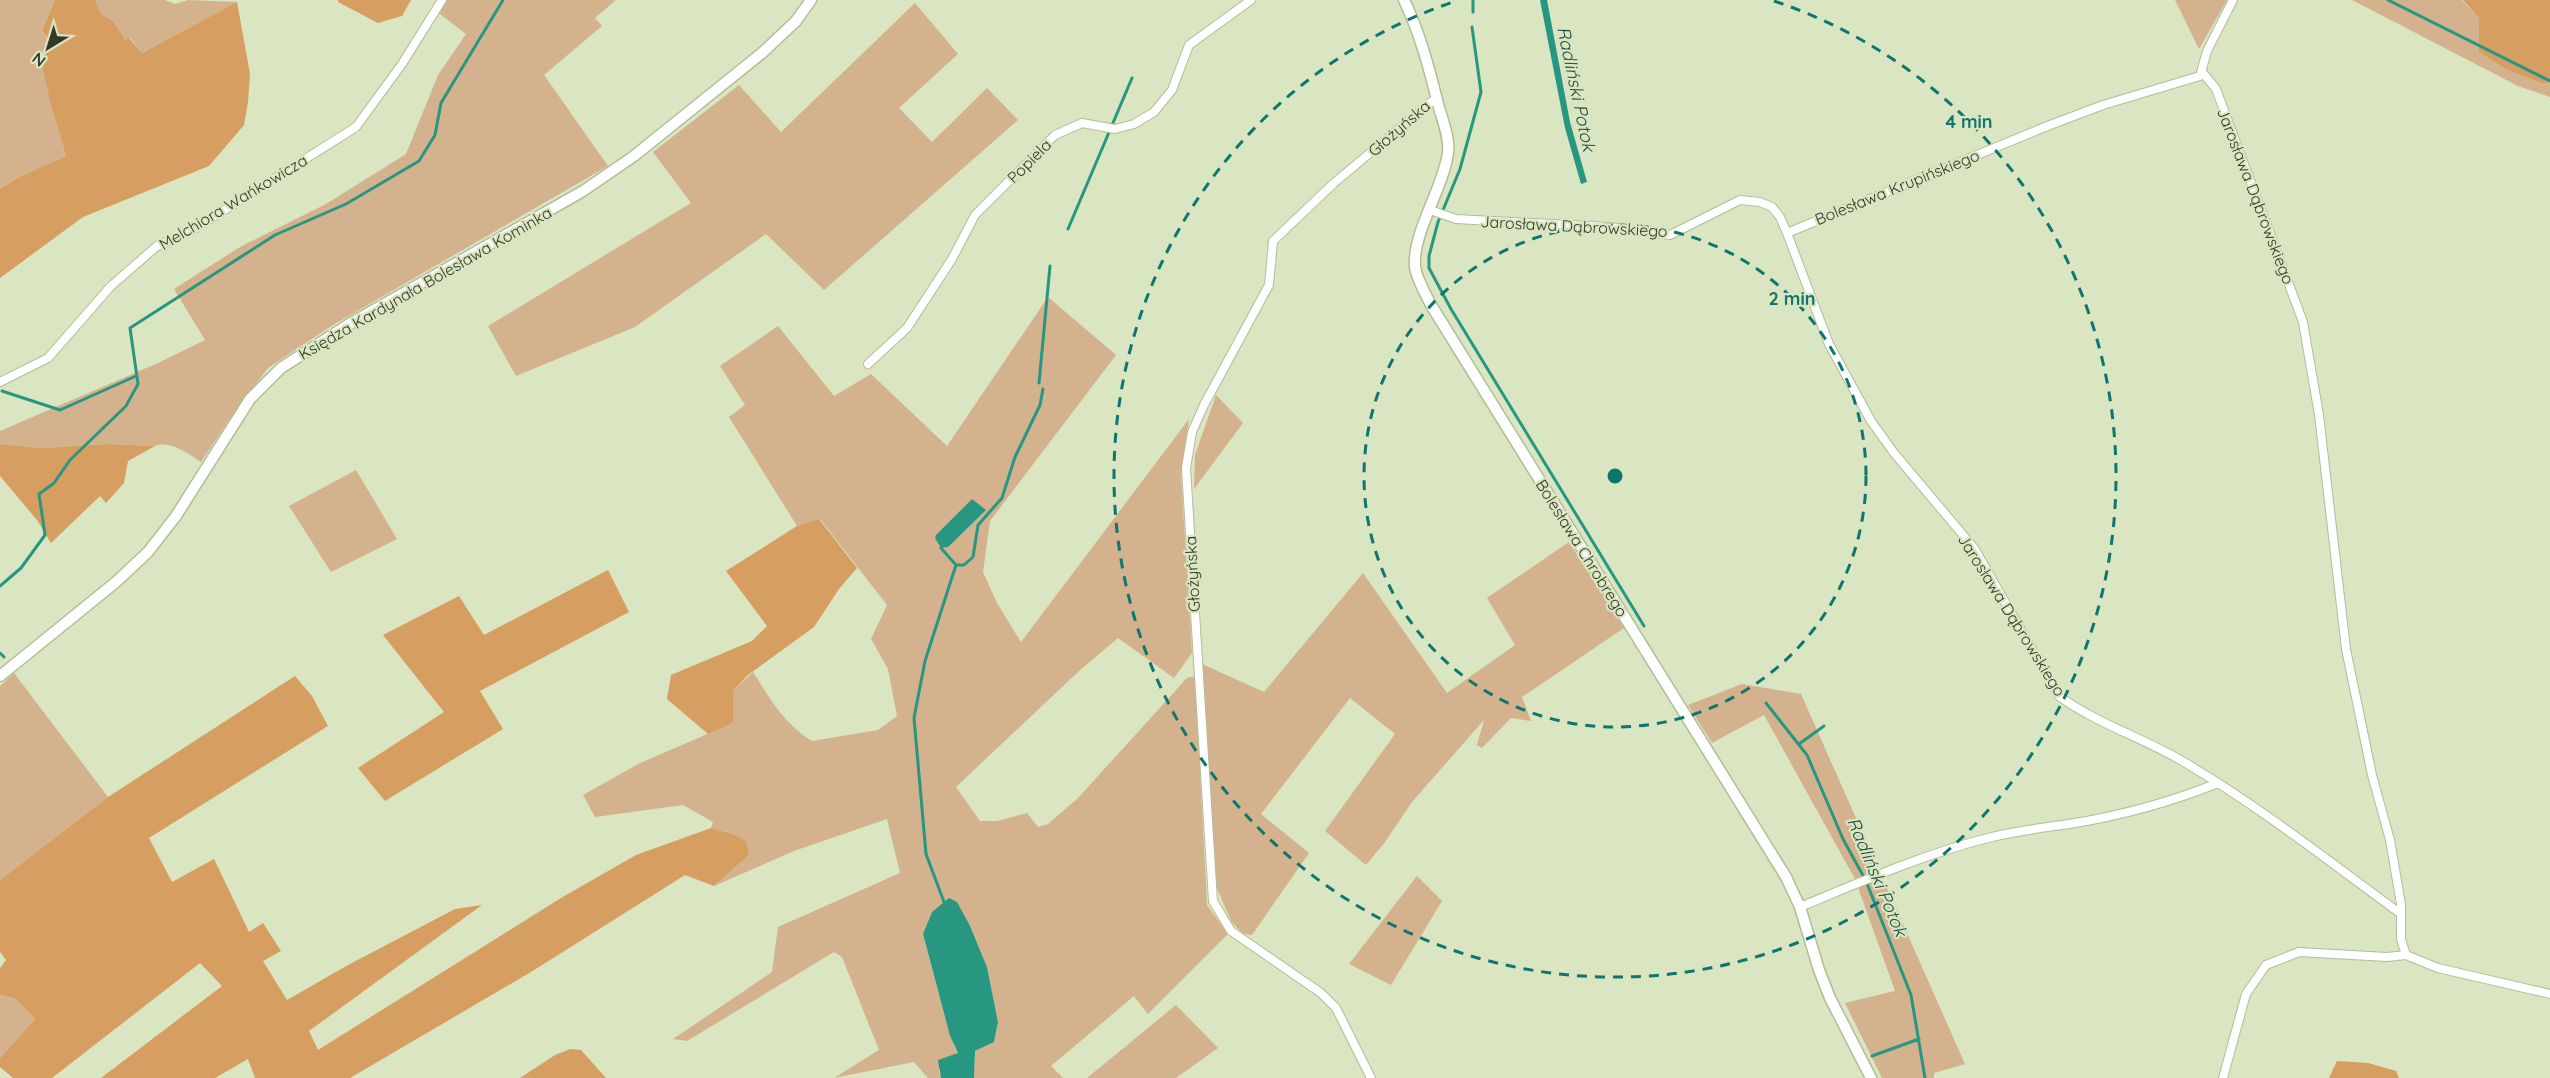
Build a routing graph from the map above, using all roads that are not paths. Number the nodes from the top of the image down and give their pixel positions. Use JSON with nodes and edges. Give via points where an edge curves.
{"nodes":[{"id":1,"x":442,"y":0,"type":"edge"},
{"id":2,"x":811,"y":0,"type":"edge"},
{"id":3,"x":1251,"y":0,"type":"edge"},
{"id":4,"x":1404,"y":0,"type":"edge"},
{"id":5,"x":2233,"y":0,"type":"edge"},
{"id":6,"x":2203,"y":73,"type":"junction"},
{"id":7,"x":1437,"y":97,"type":"junction"},
{"id":8,"x":1439,"y":213,"type":"junction"},
{"id":9,"x":1787,"y":233,"type":"junction"},
{"id":10,"x":868,"y":364,"type":"dead end"},
{"id":11,"x":0,"y":382,"type":"edge"},
{"id":12,"x":0,"y":676,"type":"edge"},
{"id":13,"x":2218,"y":783,"type":"junction"},
{"id":14,"x":1800,"y":907,"type":"junction"},
{"id":15,"x":2401,"y":914,"type":"junction"},
{"id":16,"x":2406,"y":955,"type":"junction"},
{"id":17,"x":2550,"y":994,"type":"edge"},
{"id":18,"x":1371,"y":1078,"type":"edge"},
{"id":19,"x":1871,"y":1078,"type":"edge"},
{"id":20,"x":2223,"y":1078,"type":"edge"}],
"edges":[{"from":1,"to":11,"type":"street","name":"Melchiora Wańkowicza","via":[[356,127],[190,231],[157,246],[111,286],[48,358]]},
{"from":2,"to":12,"type":"street","name":"Księdza Kardynała Bolesława Kominka","via":[[796,21],[762,53],[591,186],[351,323],[281,368],[250,399],[176,516],[148,552]]},
{"from":3,"to":10,"type":"street","name":"Popiela","via":[[1189,45],[1172,90],[1154,112],[1134,124],[1110,128],[1082,123],[1055,135],[975,215],[907,328]]},
{"from":4,"to":7,"type":"street","name":"Bolesława Chrobrego"},
{"from":5,"to":6,"type":"street","via":[[2207,51]]},
{"from":6,"to":9,"type":"street","name":"Bolesława Krupińskiego","via":[[2050,125]]},
{"from":6,"to":15,"type":"street","name":"Jarosława Dąbrowskiego","via":[[2216,89],[2303,322],[2319,415],[2346,649],[2372,776],[2390,840]]},
{"from":7,"to":8,"type":"street","name":"Bolesława Chrobrego","via":[[1448,151]]},
{"from":7,"to":18,"type":"street","name":"Głożyńska","via":[[1334,183],[1273,241],[1269,285],[1204,405],[1192,432],[1186,468],[1213,901],[1232,931],[1321,993],[1336,1008]]},
{"from":8,"to":9,"type":"street","name":"Jarosława Dąbrowskiego","via":[[1456,219],[1609,227],[1670,235],[1740,200],[1772,207]]},
{"from":8,"to":14,"type":"street","name":"Bolesława Chrobrego","via":[[1418,242],[1415,265],[1431,305],[1774,858]]},
{"from":9,"to":13,"type":"street","name":"Jarosława Dąbrowskiego","via":[[1829,344],[1865,412],[1894,453],[1974,548],[2059,696]]},
{"from":13,"to":14,"type":"street","via":[[2144,808],[1986,838],[1876,875]]},
{"from":13,"to":15,"type":"street","name":"Jarosława Dąbrowskiego"},
{"from":14,"to":19,"type":"street","name":"Bolesława Chrobrego","via":[[1830,998]]},
{"from":15,"to":16,"type":"street","via":[[2401,939]]},
{"from":16,"to":17,"type":"street","via":[[2438,968]]},
{"from":16,"to":20,"type":"street","via":[[2299,952],[2266,965],[2246,994]]}]}
